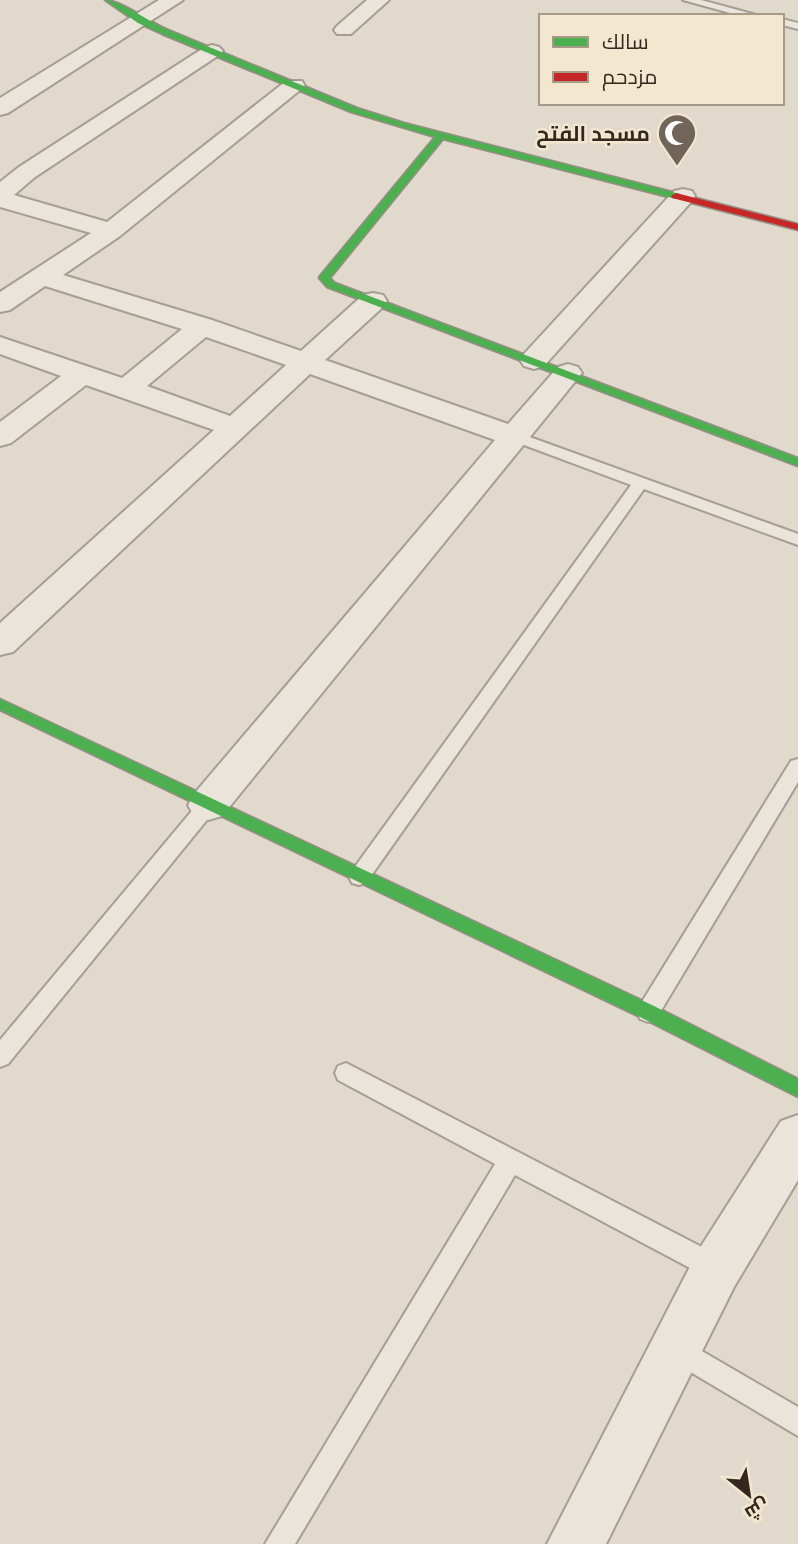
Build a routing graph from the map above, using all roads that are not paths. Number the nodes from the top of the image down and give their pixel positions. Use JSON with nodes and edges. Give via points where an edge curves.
{"nodes":[{"id":1,"x":109,"y":0,"type":"edge"},
{"id":2,"x":173,"y":0,"type":"edge"},
{"id":3,"x":379,"y":0,"type":"edge"},
{"id":4,"x":688,"y":0,"type":"edge"},
{"id":5,"x":747,"y":14,"type":"edge"},
{"id":6,"x":141,"y":21,"type":"junction"},
{"id":7,"x":344,"y":30,"type":"dead end"},
{"id":8,"x":212,"y":51,"type":"junction"},
{"id":9,"x":293,"y":86,"type":"junction"},
{"id":10,"x":0,"y":108,"type":"edge"},
{"id":11,"x":441,"y":135,"type":"junction"},
{"id":12,"x":682,"y":196,"type":"junction"},
{"id":13,"x":798,"y":227,"type":"edge"},
{"id":14,"x":111,"y":231,"type":"junction"},
{"id":15,"x":43,"y":277,"type":"junction"},
{"id":16,"x":373,"y":300,"type":"junction"},
{"id":17,"x":0,"y":304,"type":"edge"},
{"id":18,"x":202,"y":326,"type":"junction"},
{"id":19,"x":0,"y":345,"type":"edge"},
{"id":20,"x":534,"y":360,"type":"junction"},
{"id":21,"x":308,"y":362,"type":"junction"},
{"id":22,"x":83,"y":373,"type":"junction"},
{"id":23,"x":568,"y":373,"type":"junction"},
{"id":24,"x":127,"y":388,"type":"junction"},
{"id":25,"x":234,"y":427,"type":"junction"},
{"id":26,"x":513,"y":436,"type":"junction"},
{"id":27,"x":0,"y":437,"type":"edge"},
{"id":28,"x":796,"y":458,"type":"edge"},
{"id":29,"x":640,"y":484,"type":"junction"},
{"id":30,"x":798,"y":540,"type":"edge"},
{"id":31,"x":0,"y":643,"type":"edge"},
{"id":32,"x":0,"y":704,"type":"edge"},
{"id":33,"x":798,"y":766,"type":"edge"},
{"id":34,"x":208,"y":805,"type":"junction"},
{"id":35,"x":359,"y":877,"type":"junction"},
{"id":36,"x":648,"y":1013,"type":"junction"},
{"id":37,"x":0,"y":1057,"type":"edge"},
{"id":38,"x":345,"y":1073,"type":"dead end"},
{"id":39,"x":798,"y":1088,"type":"edge"},
{"id":40,"x":798,"y":1137,"type":"edge"},
{"id":41,"x":511,"y":1160,"type":"junction"},
{"id":42,"x":716,"y":1269,"type":"junction"},
{"id":43,"x":676,"y":1349,"type":"junction"},
{"id":44,"x":798,"y":1422,"type":"edge"},
{"id":45,"x":279,"y":1544,"type":"edge"},
{"id":46,"x":576,"y":1544,"type":"edge"}],
"edges":[{"from":1,"to":6,"type":"street"},
{"from":2,"to":6,"type":"street"},
{"from":3,"to":7,"type":"street"},
{"from":4,"to":5,"type":"lane"},
{"from":6,"to":8,"type":"street"},
{"from":6,"to":10,"type":"street"},
{"from":8,"to":9,"type":"street"},
{"from":8,"to":14,"type":"street","via":[[27,172],[1,194],[3,200]]},
{"from":9,"to":11,"type":"street","via":[[354,110]]},
{"from":9,"to":14,"type":"street"},
{"from":11,"to":12,"type":"street"},
{"from":11,"to":16,"type":"street","via":[[324,278],[331,285]]},
{"from":12,"to":13,"type":"street"},
{"from":12,"to":20,"type":"street"},
{"from":14,"to":15,"type":"street"},
{"from":15,"to":17,"type":"street"},
{"from":15,"to":18,"type":"street"},
{"from":16,"to":20,"type":"street"},
{"from":16,"to":21,"type":"street"},
{"from":18,"to":21,"type":"street"},
{"from":18,"to":24,"type":"street"},
{"from":19,"to":22,"type":"street"},
{"from":20,"to":23,"type":"street"},
{"from":21,"to":25,"type":"street"},
{"from":21,"to":26,"type":"street"},
{"from":22,"to":24,"type":"street"},
{"from":22,"to":27,"type":"street"},
{"from":23,"to":26,"type":"street"},
{"from":23,"to":28,"type":"street"},
{"from":24,"to":25,"type":"street"},
{"from":25,"to":31,"type":"street"},
{"from":26,"to":29,"type":"lane"},
{"from":26,"to":34,"type":"street"},
{"from":29,"to":30,"type":"lane"},
{"from":29,"to":35,"type":"lane"},
{"from":32,"to":34,"type":"street"},
{"from":33,"to":36,"type":"lane"},
{"from":34,"to":35,"type":"street"},
{"from":34,"to":37,"type":"lane"},
{"from":35,"to":36,"type":"street"},
{"from":36,"to":39,"type":"street"},
{"from":38,"to":41,"type":"lane"},
{"from":40,"to":42,"type":"street"},
{"from":41,"to":42,"type":"lane"},
{"from":41,"to":45,"type":"lane"},
{"from":42,"to":43,"type":"street"},
{"from":43,"to":44,"type":"lane"},
{"from":43,"to":46,"type":"street"}]}
